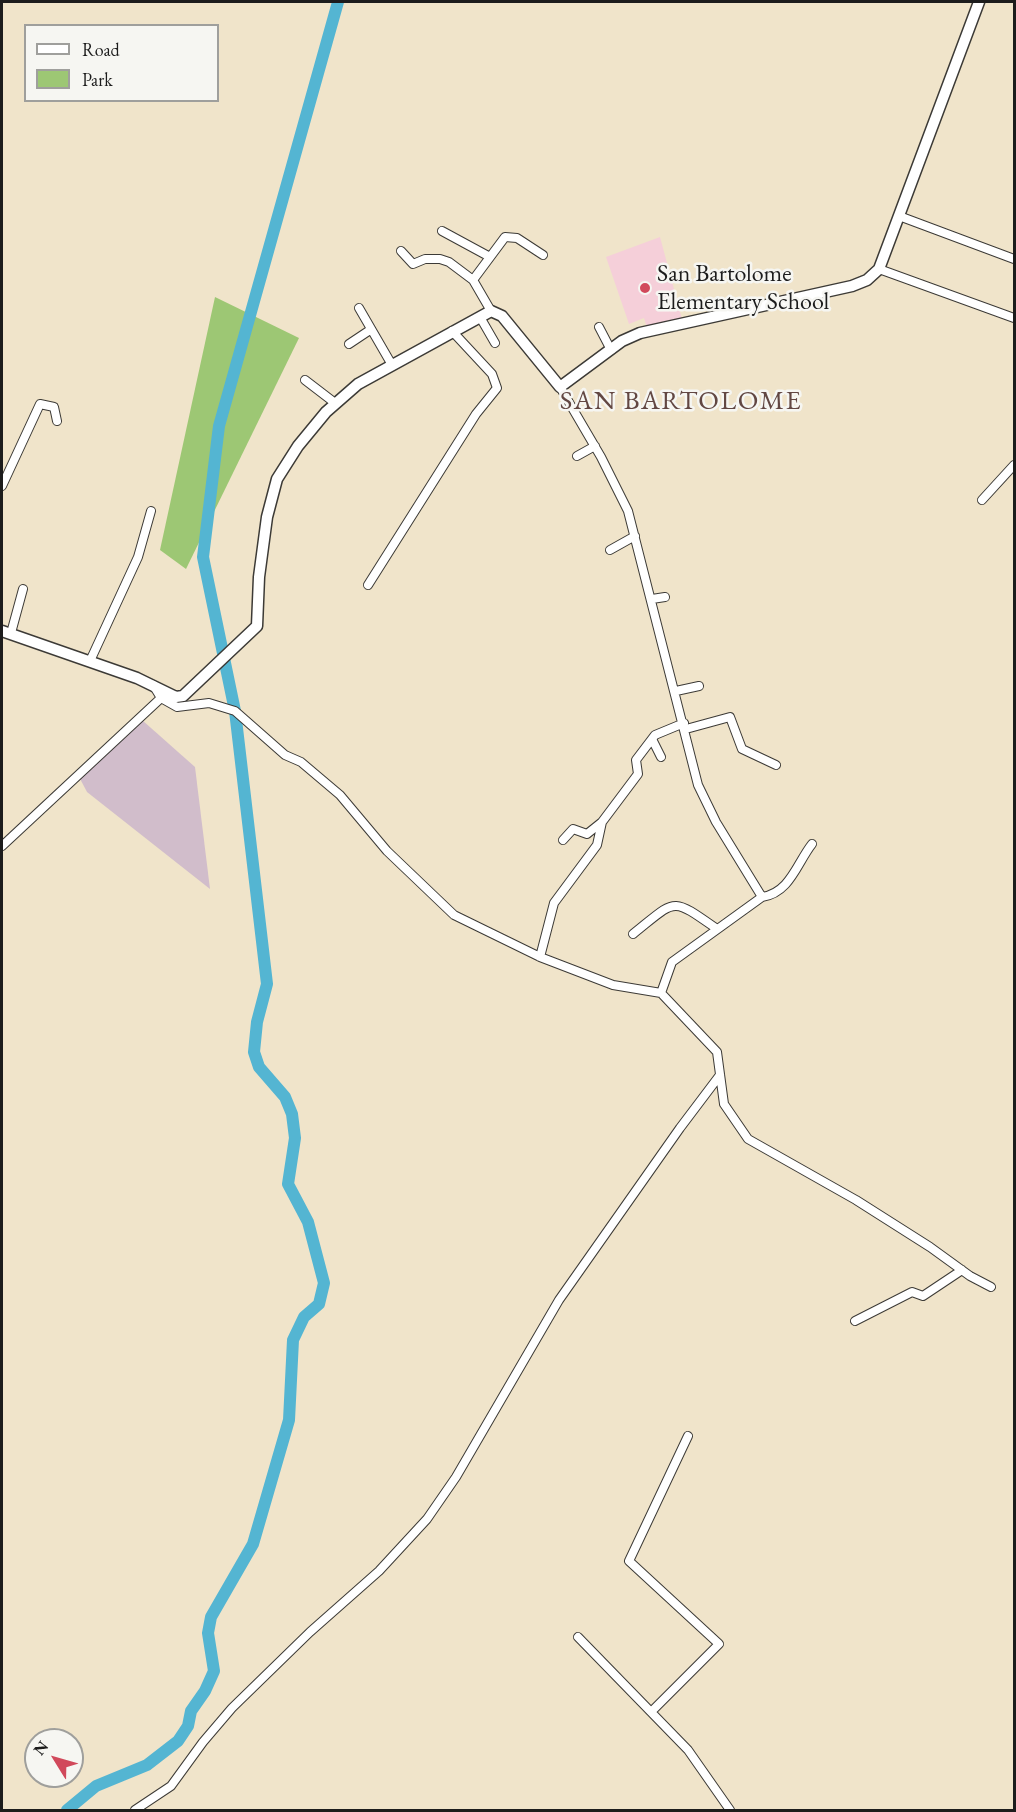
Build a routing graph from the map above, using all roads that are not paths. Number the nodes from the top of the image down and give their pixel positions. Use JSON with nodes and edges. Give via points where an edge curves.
{"nodes":[{"id":1,"x":979,"y":2,"type":"edge"},
{"id":2,"x":899,"y":216,"type":"junction"},
{"id":3,"x":442,"y":231,"type":"dead end"},
{"id":4,"x":401,"y":251,"type":"dead end"},
{"id":5,"x":543,"y":255,"type":"dead end"},
{"id":6,"x":490,"y":257,"type":"junction"},
{"id":7,"x":1014,"y":259,"type":"edge"},
{"id":8,"x":879,"y":269,"type":"junction"},
{"id":9,"x":473,"y":280,"type":"junction"},
{"id":10,"x":358,"y":308,"type":"dead end"},
{"id":11,"x":491,"y":311,"type":"junction"},
{"id":12,"x":480,"y":317,"type":"junction"},
{"id":13,"x":1014,"y":318,"type":"edge"},
{"id":14,"x":598,"y":327,"type":"dead end"},
{"id":15,"x":370,"y":330,"type":"junction"},
{"id":16,"x":452,"y":332,"type":"junction"},
{"id":17,"x":495,"y":343,"type":"dead end"},
{"id":18,"x":349,"y":344,"type":"dead end"},
{"id":19,"x":611,"y":350,"type":"junction"},
{"id":20,"x":392,"y":365,"type":"junction"},
{"id":21,"x":305,"y":380,"type":"dead end"},
{"id":22,"x":560,"y":387,"type":"junction"},
{"id":23,"x":335,"y":404,"type":"junction"},
{"id":24,"x":57,"y":421,"type":"dead end"},
{"id":25,"x":595,"y":446,"type":"junction"},
{"id":26,"x":577,"y":456,"type":"dead end"},
{"id":27,"x":1014,"y":465,"type":"edge"},
{"id":28,"x":2,"y":486,"type":"edge"},
{"id":29,"x":982,"y":500,"type":"dead end"},
{"id":30,"x":152,"y":510,"type":"dead end"},
{"id":31,"x":635,"y":536,"type":"junction"},
{"id":32,"x":610,"y":550,"type":"dead end"},
{"id":33,"x":368,"y":585,"type":"dead end"},
{"id":34,"x":23,"y":589,"type":"dead end"},
{"id":35,"x":665,"y":597,"type":"dead end"},
{"id":36,"x":652,"y":599,"type":"junction"},
{"id":37,"x":6,"y":632,"type":"edge"},
{"id":38,"x":90,"y":661,"type":"junction"},
{"id":39,"x":153,"y":685,"type":"junction"},
{"id":40,"x":699,"y":686,"type":"dead end"},
{"id":41,"x":676,"y":691,"type":"junction"},
{"id":42,"x":161,"y":698,"type":"junction"},
{"id":43,"x":685,"y":726,"type":"junction"},
{"id":44,"x":652,"y":739,"type":"junction"},
{"id":45,"x":661,"y":757,"type":"dead end"},
{"id":46,"x":776,"y":765,"type":"dead end"},
{"id":47,"x":602,"y":822,"type":"junction"},
{"id":48,"x":562,"y":840,"type":"dead end"},
{"id":49,"x":812,"y":844,"type":"dead end"},
{"id":50,"x":2,"y":846,"type":"edge"},
{"id":51,"x":762,"y":897,"type":"junction"},
{"id":52,"x":717,"y":929,"type":"junction"},
{"id":53,"x":633,"y":934,"type":"dead end"},
{"id":54,"x":540,"y":957,"type":"junction"},
{"id":55,"x":661,"y":993,"type":"junction"},
{"id":56,"x":720,"y":1075,"type":"junction"},
{"id":57,"x":962,"y":1270,"type":"junction"},
{"id":58,"x":991,"y":1287,"type":"dead end"},
{"id":59,"x":855,"y":1321,"type":"dead end"},
{"id":60,"x":688,"y":1436,"type":"dead end"},
{"id":61,"x":578,"y":1637,"type":"dead end"},
{"id":62,"x":651,"y":1712,"type":"junction"},
{"id":63,"x":135,"y":1810,"type":"edge"},
{"id":64,"x":730,"y":1810,"type":"edge"}],
"edges":[{"from":1,"to":2,"type":"street"},
{"from":2,"to":7,"type":"street"},
{"from":2,"to":8,"type":"street"},
{"from":3,"to":6,"type":"street"},
{"from":4,"to":9,"type":"street","via":[[413,264],[432,259],[449,262]]},
{"from":5,"to":6,"type":"street","via":[[508,236]]},
{"from":6,"to":9,"type":"street"},
{"from":8,"to":13,"type":"street"},
{"from":8,"to":19,"type":"street","via":[[861,283],[649,330]]},
{"from":9,"to":11,"type":"street"},
{"from":10,"to":15,"type":"street"},
{"from":11,"to":12,"type":"street"},
{"from":11,"to":22,"type":"street","via":[[502,316]]},
{"from":12,"to":16,"type":"street"},
{"from":12,"to":17,"type":"street"},
{"from":14,"to":19,"type":"street"},
{"from":15,"to":18,"type":"street"},
{"from":15,"to":20,"type":"street"},
{"from":16,"to":20,"type":"street"},
{"from":16,"to":33,"type":"street","via":[[492,374],[498,386],[476,414]]},
{"from":19,"to":22,"type":"street"},
{"from":20,"to":23,"type":"street","via":[[358,384]]},
{"from":21,"to":23,"type":"street"},
{"from":22,"to":25,"type":"street"},
{"from":23,"to":39,"type":"street","via":[[292,454],[276,484],[262,549],[255,628],[183,696],[176,697]]},
{"from":24,"to":28,"type":"street","via":[[54,408],[40,404]]},
{"from":25,"to":26,"type":"street"},
{"from":25,"to":31,"type":"street","via":[[621,493]]},
{"from":27,"to":29,"type":"street"},
{"from":30,"to":38,"type":"street","via":[[138,557]]},
{"from":31,"to":32,"type":"street"},
{"from":31,"to":36,"type":"street"},
{"from":34,"to":37,"type":"street"},
{"from":35,"to":36,"type":"street"},
{"from":36,"to":41,"type":"street"},
{"from":37,"to":38,"type":"street"},
{"from":38,"to":39,"type":"street"},
{"from":39,"to":42,"type":"street"},
{"from":40,"to":41,"type":"street"},
{"from":41,"to":43,"type":"street"},
{"from":42,"to":50,"type":"street"},
{"from":42,"to":54,"type":"street","via":[[177,707],[209,703],[235,711],[285,755],[301,762],[340,795],[385,849],[448,910],[486,933]]},
{"from":43,"to":44,"type":"street"},
{"from":43,"to":46,"type":"street","via":[[730,717],[742,749]]},
{"from":43,"to":51,"type":"street","via":[[698,785]]},
{"from":44,"to":45,"type":"street"},
{"from":44,"to":47,"type":"street","via":[[635,761],[638,774]]},
{"from":47,"to":48,"type":"street","via":[[588,834],[573,829]]},
{"from":47,"to":54,"type":"street","via":[[597,845],[554,903]]},
{"from":49,"to":51,"type":"street","via":[[800,859],[796,873],[773,894]]},
{"from":51,"to":52,"type":"street"},
{"from":52,"to":53,"type":"street","via":[[677,904]]},
{"from":52,"to":55,"type":"street","via":[[672,962]]},
{"from":54,"to":55,"type":"street","via":[[613,985]]},
{"from":55,"to":56,"type":"street","via":[[717,1052]]},
{"from":56,"to":57,"type":"street","via":[[724,1104],[748,1139],[856,1200]]},
{"from":56,"to":63,"type":"street","via":[[559,1300],[456,1477],[427,1519],[379,1571],[237,1703],[171,1786]]},
{"from":57,"to":58,"type":"street"},
{"from":57,"to":59,"type":"street","via":[[923,1296],[912,1292]]},
{"from":60,"to":62,"type":"street","via":[[629,1561],[719,1644]]},
{"from":61,"to":62,"type":"street"},
{"from":62,"to":64,"type":"street","via":[[688,1750]]}]}
